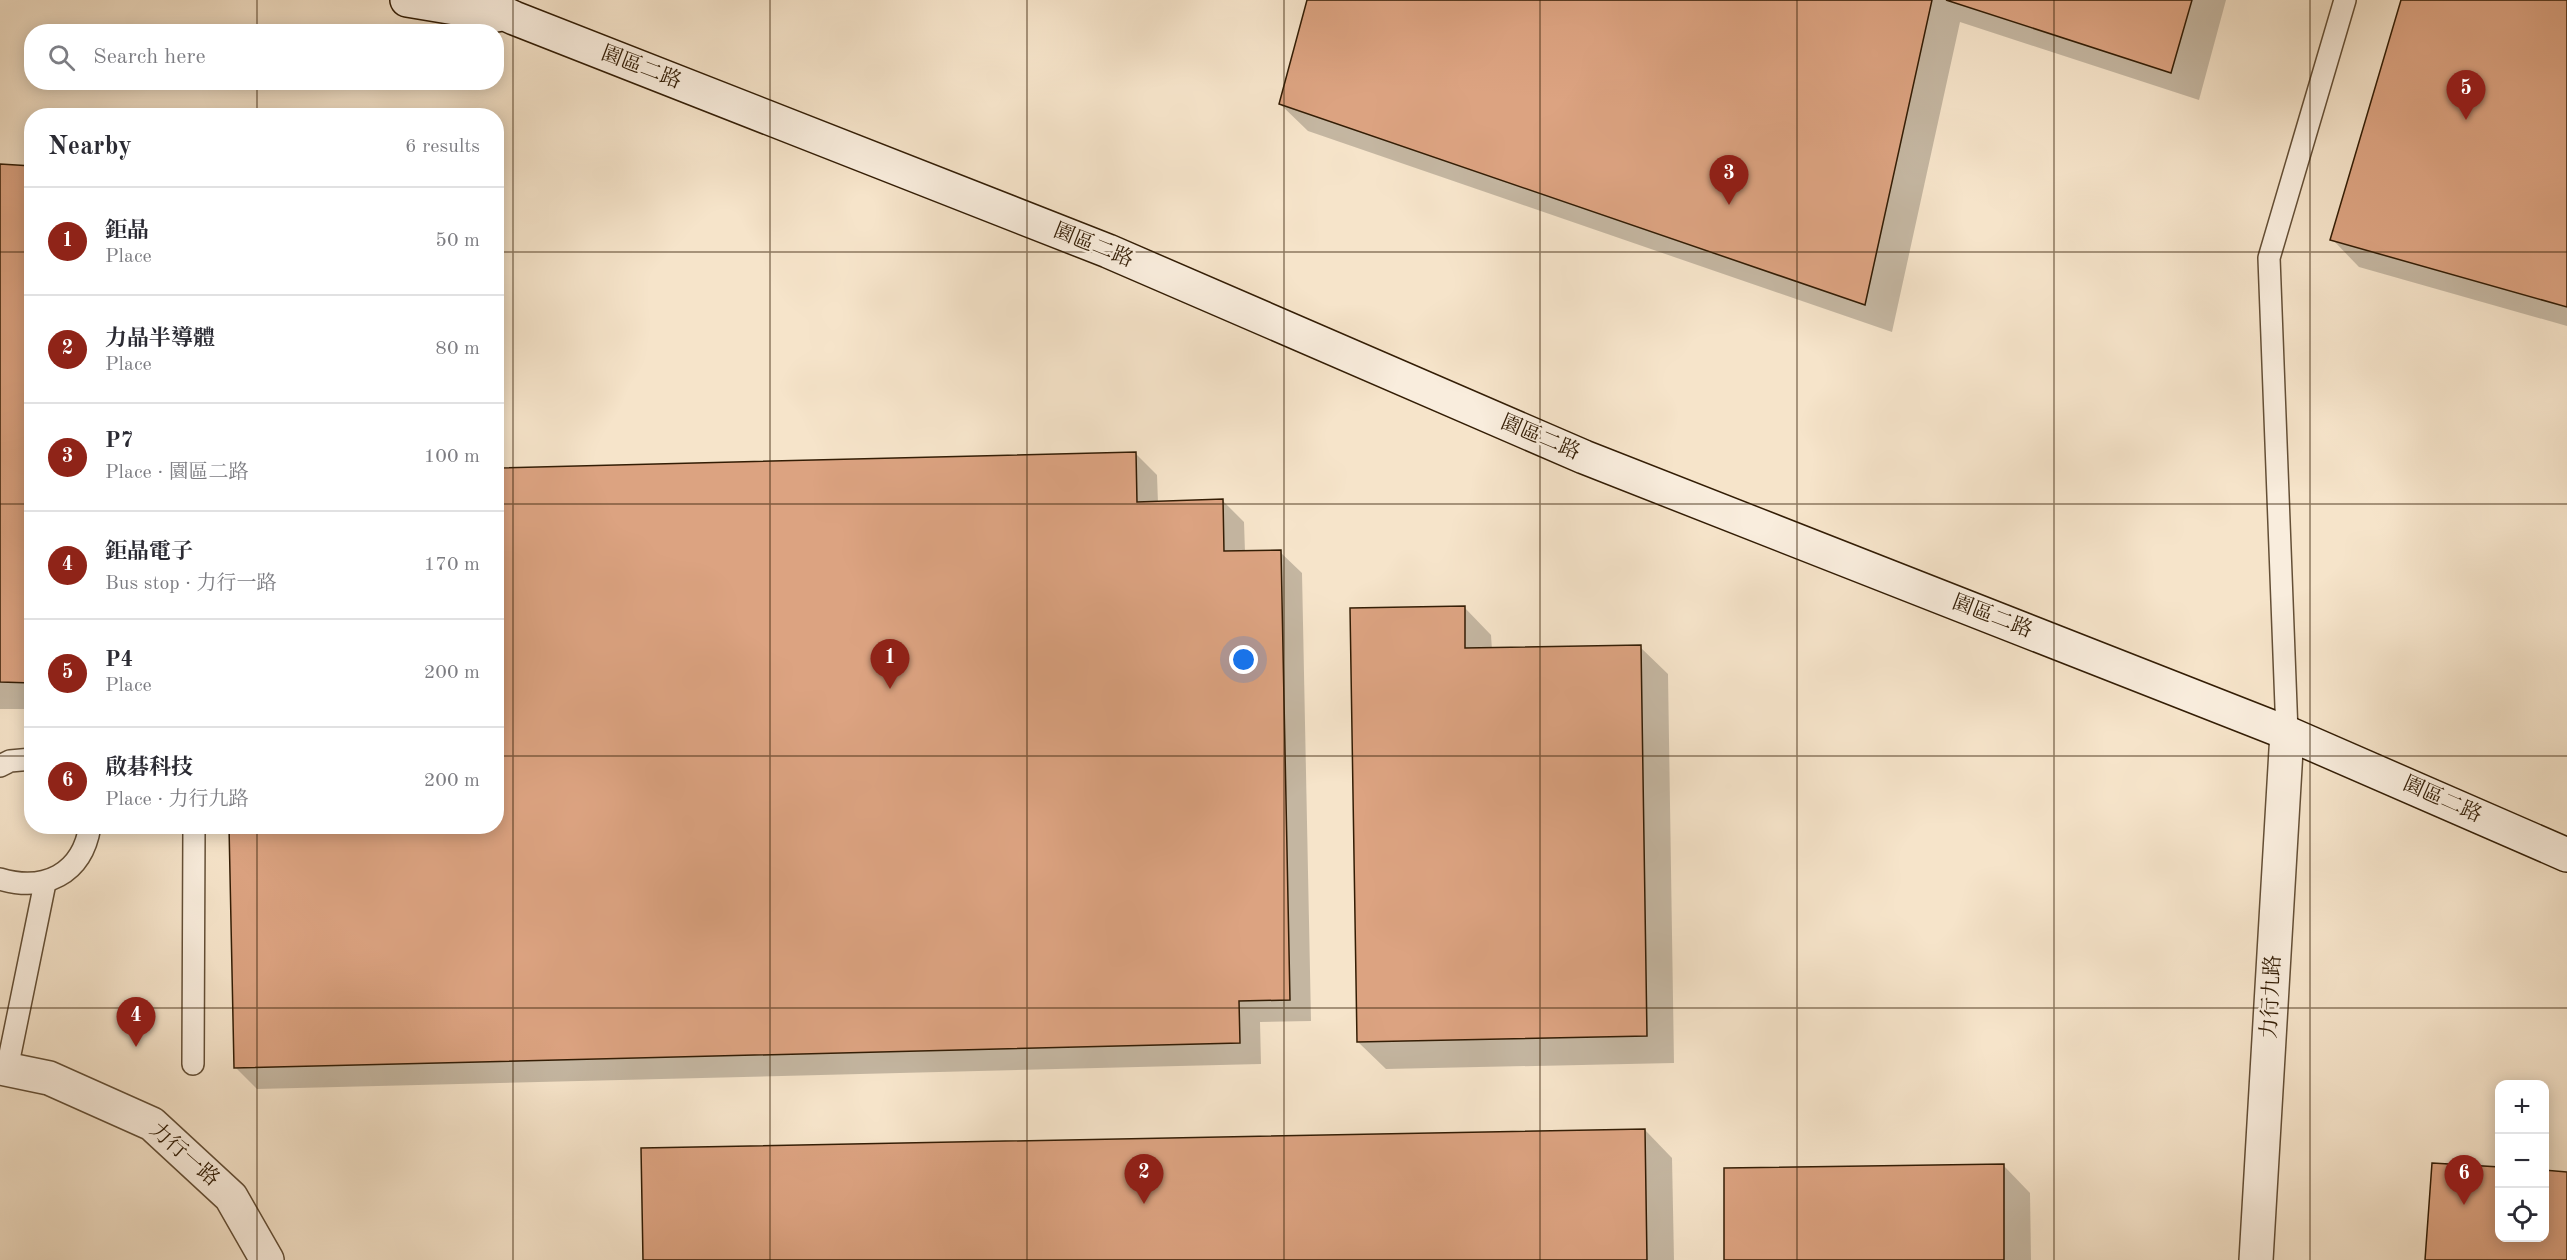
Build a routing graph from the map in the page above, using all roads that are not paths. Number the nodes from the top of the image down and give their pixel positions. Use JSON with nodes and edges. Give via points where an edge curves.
{"nodes":[{"id":1,"x":407,"y":0,"type":"edge"},
{"id":2,"x":475,"y":0,"type":"edge"},
{"id":3,"x":2345,"y":0,"type":"edge"},
{"id":4,"x":514,"y":18,"type":"junction"},
{"id":5,"x":2287,"y":733,"type":"junction"},
{"id":6,"x":24,"y":760,"type":"edge"},
{"id":7,"x":0,"y":766,"type":"edge"},
{"id":8,"x":88,"y":834,"type":"edge"},
{"id":9,"x":194,"y":834,"type":"edge"},
{"id":10,"x":2567,"y":855,"type":"edge"},
{"id":11,"x":0,"y":879,"type":"edge"},
{"id":12,"x":45,"y":883,"type":"junction"},
{"id":13,"x":193,"y":1064,"type":"dead end"},
{"id":14,"x":3,"y":1068,"type":"edge"},
{"id":15,"x":267,"y":1260,"type":"edge"},
{"id":16,"x":2256,"y":1260,"type":"edge"}],
"edges":[{"from":1,"to":4,"type":"street","name":"園區二路"},
{"from":2,"to":4,"type":"street","name":"園區二路"},
{"from":3,"to":5,"type":"lane","via":[[2269,258]]},
{"from":4,"to":5,"type":"street","name":"園區二路","via":[[1108,251],[1584,457]]},
{"from":5,"to":10,"type":"street","name":"園區二路"},
{"from":5,"to":16,"type":"street","name":"力行九路"},
{"from":6,"to":7,"type":"lane"},
{"from":8,"to":12,"type":"lane","via":[[83,852],[67,871]]},
{"from":9,"to":13,"type":"lane"},
{"from":11,"to":12,"type":"lane","via":[[20,885]]},
{"from":12,"to":14,"type":"lane"},
{"from":14,"to":15,"type":"street","name":"力行一路","via":[[49,1078],[152,1124],[231,1197]]}]}
